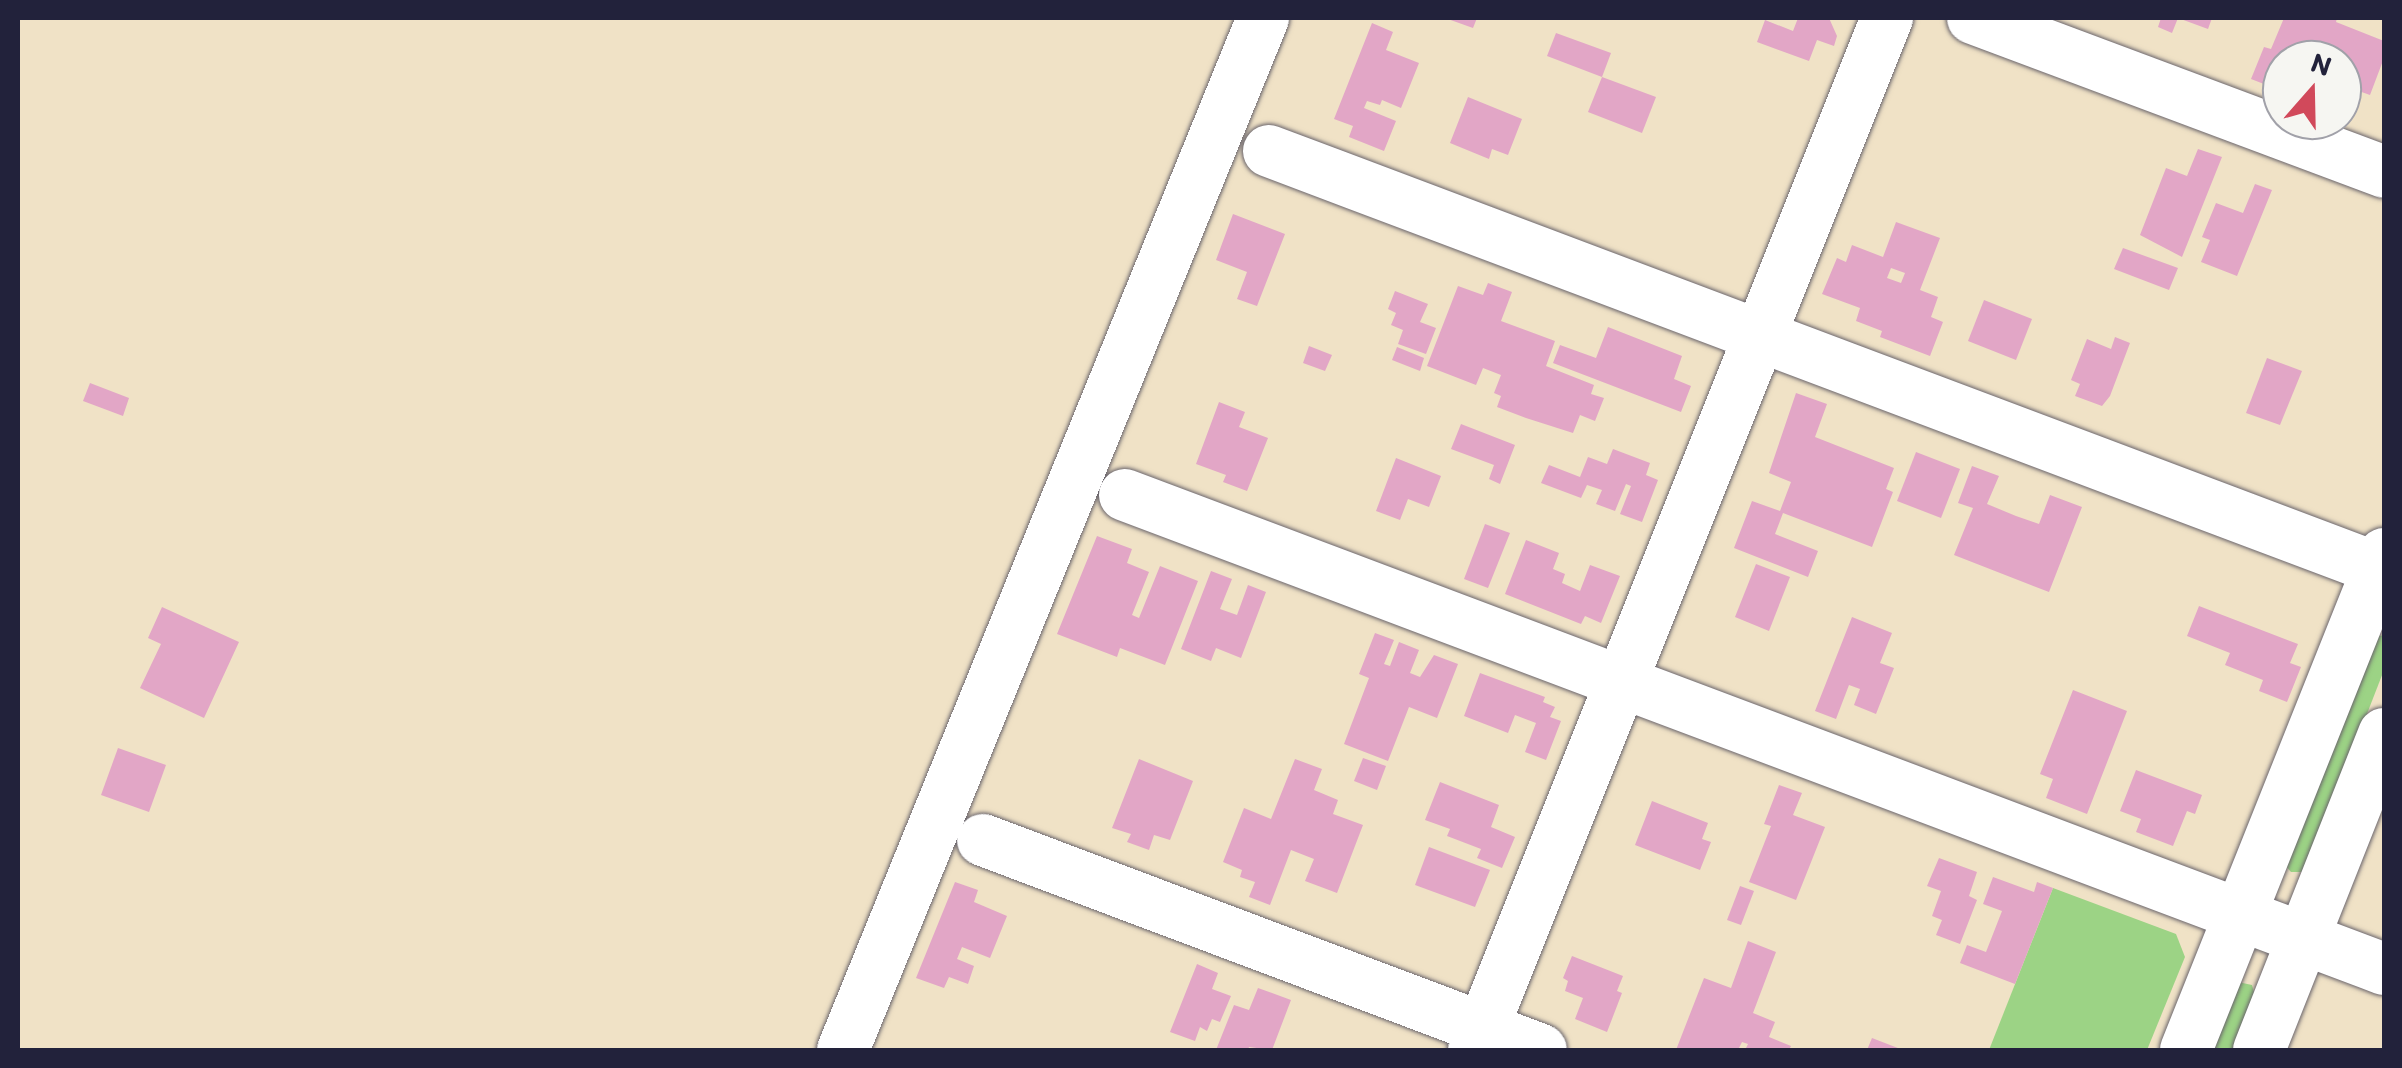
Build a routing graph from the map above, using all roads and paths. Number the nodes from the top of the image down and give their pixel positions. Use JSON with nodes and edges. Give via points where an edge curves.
{"nodes":[{"id":1,"x":1263,"y":18,"type":"edge"},
{"id":2,"x":1887,"y":18,"type":"edge"},
{"id":3,"x":1973,"y":18,"type":"edge"},
{"id":4,"x":1269,"y":151,"type":"dead end"},
{"id":5,"x":2384,"y":172,"type":"edge"},
{"id":6,"x":1760,"y":336,"type":"junction"},
{"id":7,"x":1125,"y":495,"type":"dead end"},
{"id":8,"x":2383,"y":565,"type":"edge"},
{"id":9,"x":1621,"y":682,"type":"junction"},
{"id":10,"x":2384,"y":734,"type":"edge"},
{"id":11,"x":983,"y":840,"type":"dead end"},
{"id":12,"x":2240,"y":915,"type":"junction"},
{"id":13,"x":2303,"y":938,"type":"junction"},
{"id":14,"x":2384,"y":969,"type":"edge"},
{"id":15,"x":1478,"y":1040,"type":"edge"},
{"id":16,"x":843,"y":1050,"type":"edge"},
{"id":17,"x":1542,"y":1050,"type":"edge"},
{"id":18,"x":2186,"y":1050,"type":"edge"},
{"id":19,"x":2258,"y":1050,"type":"edge"}],
"edges":[{"from":1,"to":16,"type":"street"},
{"from":2,"to":6,"type":"street"},
{"from":3,"to":5,"type":"street"},
{"from":4,"to":6,"type":"street"},
{"from":6,"to":8,"type":"street"},
{"from":6,"to":9,"type":"street"},
{"from":7,"to":9,"type":"street"},
{"from":8,"to":12,"type":"street"},
{"from":9,"to":12,"type":"street"},
{"from":9,"to":15,"type":"street"},
{"from":10,"to":13,"type":"street"},
{"from":11,"to":15,"type":"street"},
{"from":12,"to":13,"type":"street"},
{"from":12,"to":18,"type":"street"},
{"from":13,"to":14,"type":"street"},
{"from":13,"to":19,"type":"street"},
{"from":15,"to":17,"type":"street"}]}
